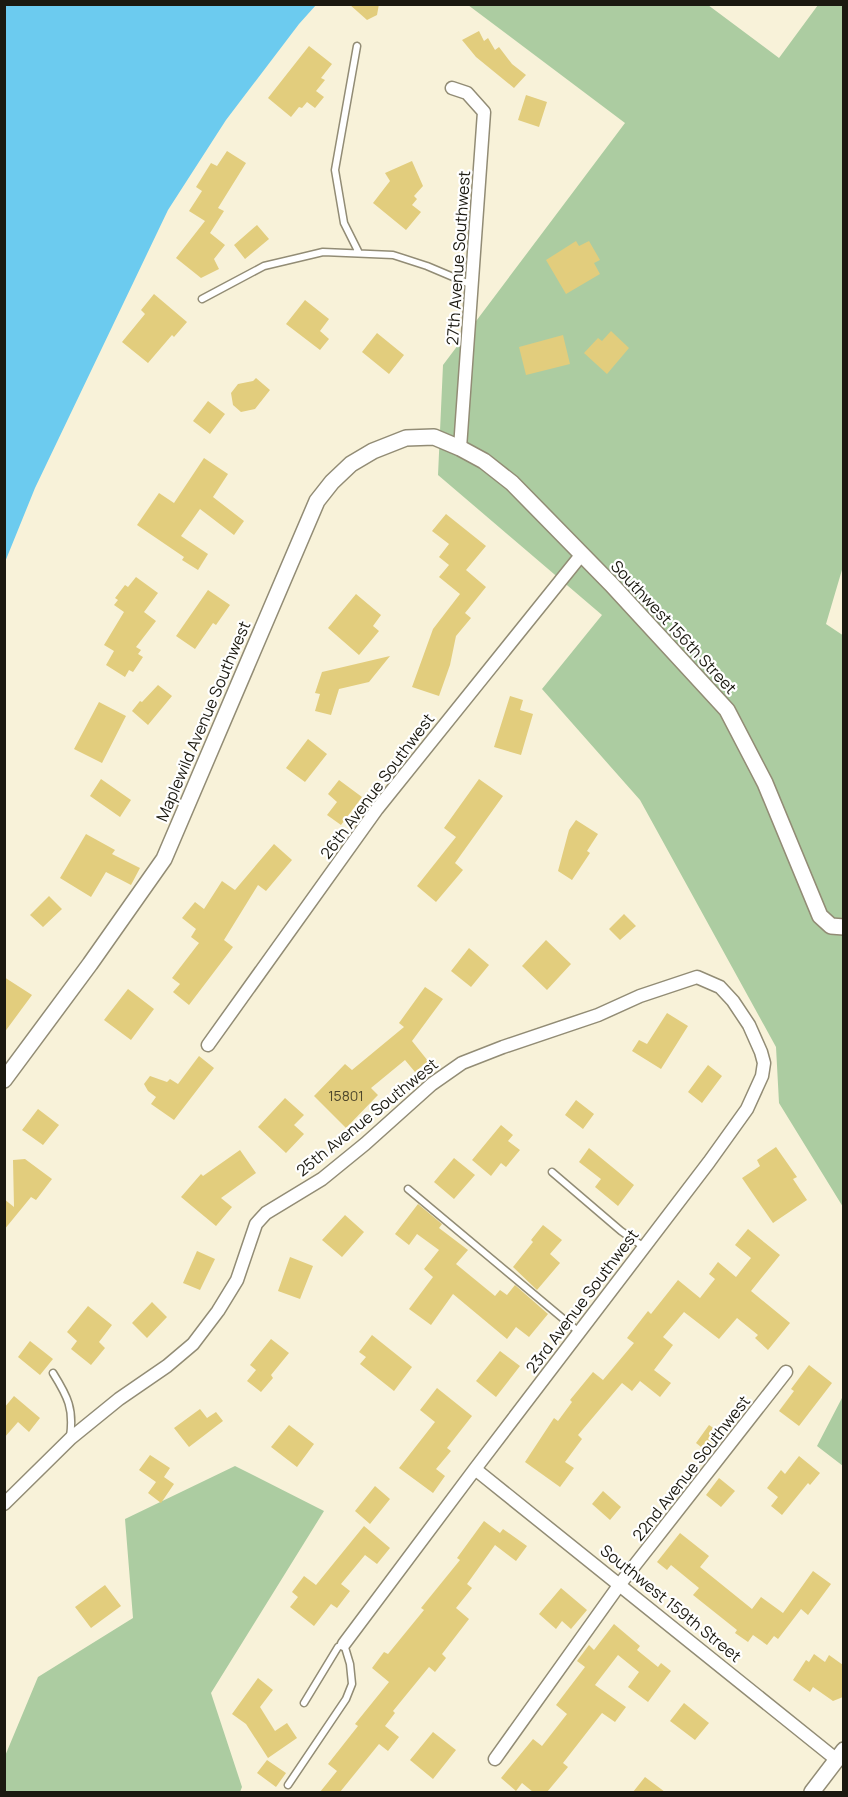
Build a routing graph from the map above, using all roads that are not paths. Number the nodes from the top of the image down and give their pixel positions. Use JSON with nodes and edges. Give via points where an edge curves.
{"nodes":[{"id":1,"x":357,"y":46,"type":"dead end"},
{"id":2,"x":452,"y":88,"type":"dead end"},
{"id":3,"x":359,"y":253,"type":"junction"},
{"id":4,"x":472,"y":285,"type":"junction"},
{"id":5,"x":202,"y":299,"type":"dead end"},
{"id":6,"x":460,"y":448,"type":"junction"},
{"id":7,"x":582,"y":554,"type":"junction"},
{"id":8,"x":843,"y":927,"type":"edge"},
{"id":9,"x":697,"y":977,"type":"joint"},
{"id":10,"x":208,"y":1046,"type":"dead end"},
{"id":11,"x":4,"y":1080,"type":"edge"},
{"id":12,"x":552,"y":1172,"type":"dead end"},
{"id":13,"x":408,"y":1189,"type":"dead end"},
{"id":14,"x":645,"y":1247,"type":"junction"},
{"id":15,"x":580,"y":1332,"type":"junction"},
{"id":16,"x":786,"y":1372,"type":"dead end"},
{"id":17,"x":53,"y":1373,"type":"dead end"},
{"id":18,"x":69,"y":1440,"type":"junction"},
{"id":19,"x":475,"y":1469,"type":"junction"},
{"id":20,"x":4,"y":1504,"type":"edge"},
{"id":21,"x":620,"y":1584,"type":"junction"},
{"id":22,"x":344,"y":1644,"type":"junction"},
{"id":23,"x":304,"y":1703,"type":"dead end"},
{"id":24,"x":841,"y":1758,"type":"edge"},
{"id":25,"x":495,"y":1759,"type":"dead end"},
{"id":26,"x":288,"y":1785,"type":"dead end"},
{"id":27,"x":812,"y":1792,"type":"edge"}],
"edges":[{"from":1,"to":3,"type":"lane","via":[[335,170],[344,223]]},
{"from":2,"to":4,"type":"street","name":"27th Avenue Southwest","via":[[467,93],[484,112]]},
{"from":3,"to":4,"type":"lane","via":[[393,255]]},
{"from":3,"to":5,"type":"lane","via":[[323,252],[264,266]]},
{"from":4,"to":6,"type":"street","name":"27th Avenue Southwest"},
{"from":6,"to":7,"type":"street","name":"Southwest 156th Street","via":[[512,483]]},
{"from":6,"to":11,"type":"street","name":"Maplewild Avenue Southwest","via":[[434,437],[406,438],[351,464],[317,501],[164,859]]},
{"from":7,"to":8,"type":"street","name":"Southwest 156th Street","via":[[727,710],[765,783],[820,916],[831,926]]},
{"from":7,"to":10,"type":"street","name":"26th Avenue Southwest","via":[[377,809]]},
{"from":9,"to":14,"type":"street","name":"23rd Avenue Southwest","via":[[720,987],[749,1024],[764,1063],[762,1076],[747,1109]]},
{"from":9,"to":18,"type":"street","name":"25th Avenue Southwest","via":[[462,1063],[432,1084],[322,1179],[266,1213],[256,1224],[237,1280],[193,1344]]},
{"from":12,"to":14,"type":"lane"},
{"from":13,"to":15,"type":"lane"},
{"from":14,"to":15,"type":"street","name":"23rd Avenue Southwest"},
{"from":15,"to":19,"type":"street","name":"23rd Avenue Southwest"},
{"from":16,"to":21,"type":"street","name":"22nd Avenue Southwest"},
{"from":17,"to":18,"type":"lane","via":[[70,1406]]},
{"from":18,"to":20,"type":"street","name":"25th Avenue Southwest"},
{"from":19,"to":21,"type":"street","name":"Southwest 159th Street"},
{"from":19,"to":22,"type":"street","name":"23rd Avenue Southwest"},
{"from":21,"to":24,"type":"street","name":"Southwest 159th Street"},
{"from":21,"to":25,"type":"street","name":"22nd Avenue Southwest"},
{"from":22,"to":23,"type":"lane","via":[[338,1647]]},
{"from":22,"to":26,"type":"lane","via":[[352,1684]]},
{"from":24,"to":27,"type":"street"}]}
